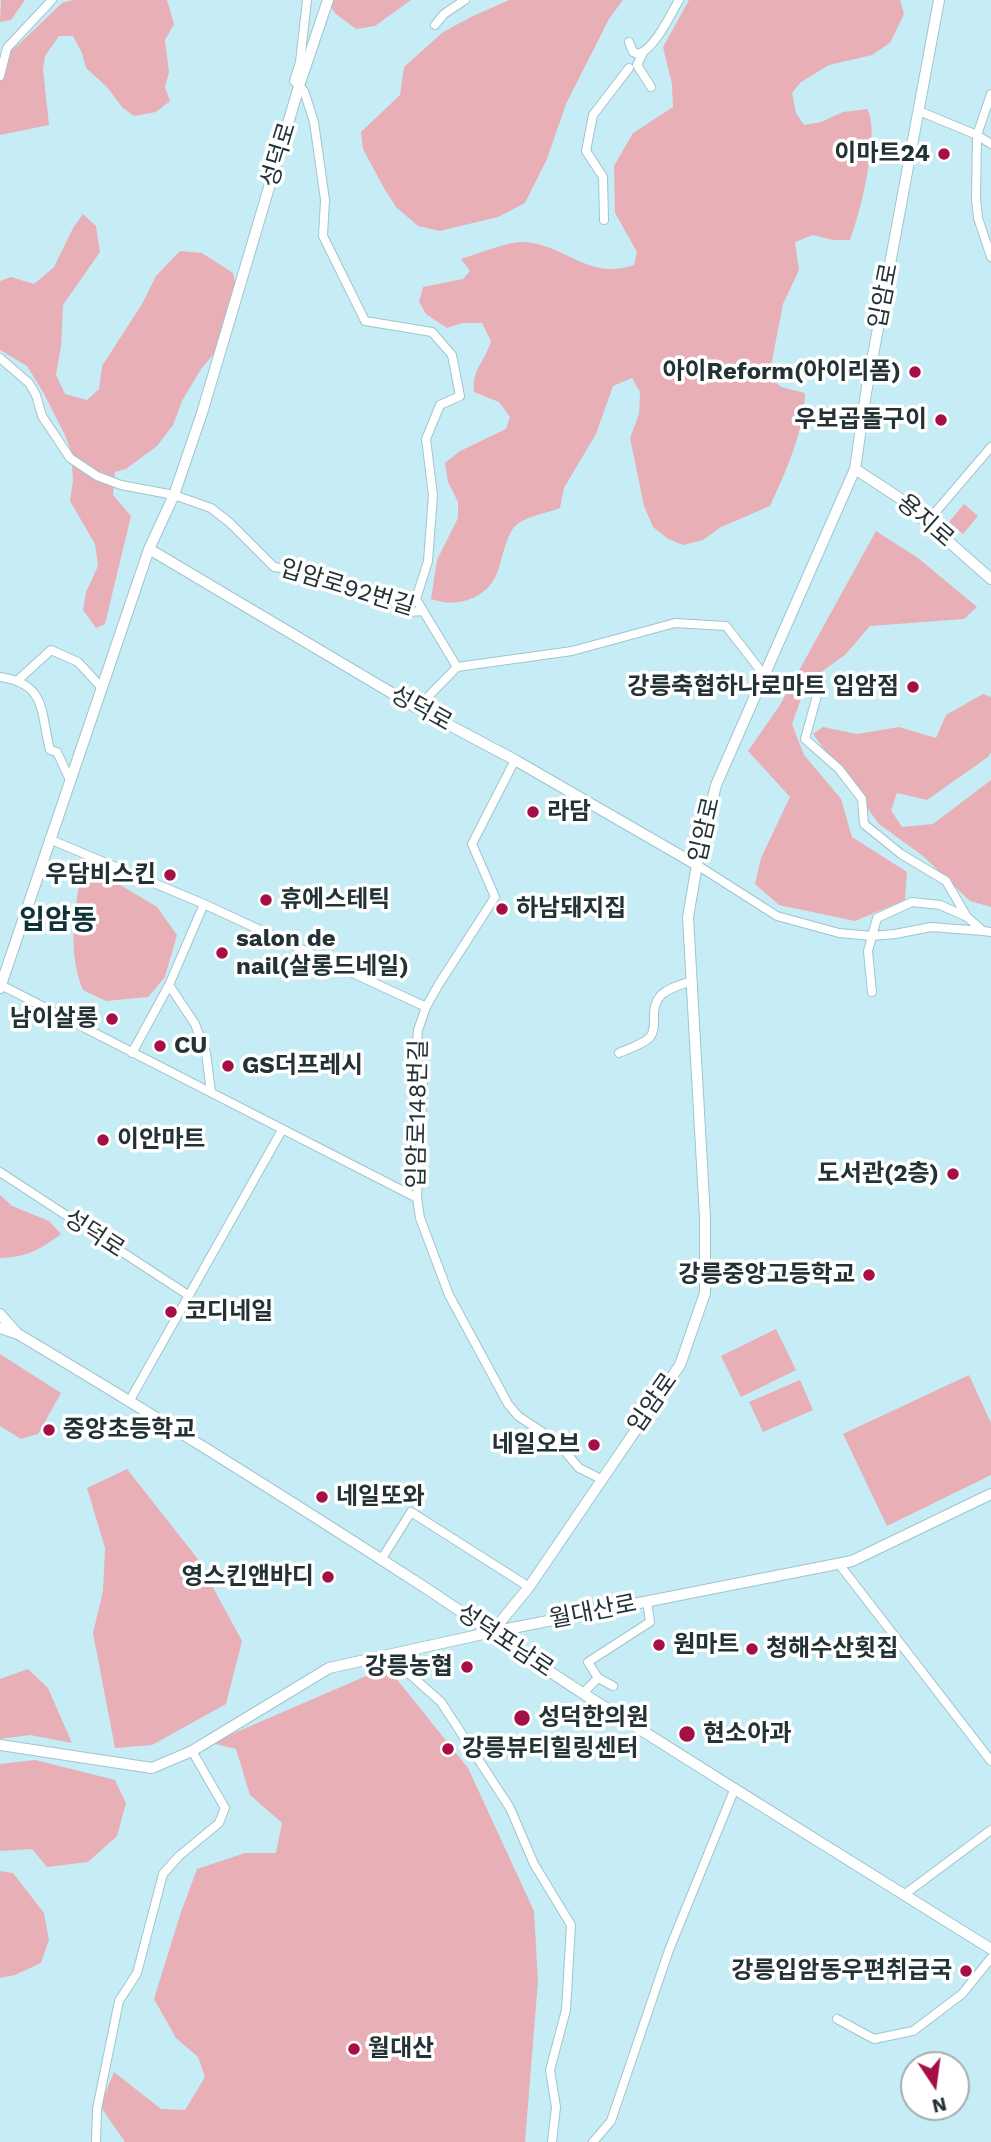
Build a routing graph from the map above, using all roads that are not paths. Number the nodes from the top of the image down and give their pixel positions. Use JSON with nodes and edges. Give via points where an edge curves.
{"nodes":[{"id":1,"x":52,"y":0,"type":"edge"},
{"id":2,"x":307,"y":0,"type":"edge"},
{"id":3,"x":328,"y":0,"type":"edge"},
{"id":4,"x":465,"y":0,"type":"edge"},
{"id":5,"x":679,"y":0,"type":"edge"},
{"id":6,"x":939,"y":0,"type":"edge"},
{"id":7,"x":435,"y":25,"type":"dead end"},
{"id":8,"x":629,"y":42,"type":"dead end"},
{"id":9,"x":643,"y":53,"type":"junction"},
{"id":10,"x":630,"y":67,"type":"junction"},
{"id":11,"x":0,"y":76,"type":"edge"},
{"id":12,"x":299,"y":87,"type":"junction"},
{"id":13,"x":651,"y":87,"type":"dead end"},
{"id":14,"x":991,"y":94,"type":"edge"},
{"id":15,"x":919,"y":111,"type":"junction"},
{"id":16,"x":977,"y":135,"type":"junction"},
{"id":17,"x":991,"y":144,"type":"edge"},
{"id":18,"x":604,"y":220,"type":"dead end"},
{"id":19,"x":991,"y":257,"type":"edge"},
{"id":20,"x":0,"y":358,"type":"edge"},
{"id":21,"x":991,"y":447,"type":"edge"},
{"id":22,"x":855,"y":469,"type":"junction"},
{"id":23,"x":174,"y":495,"type":"junction"},
{"id":24,"x":927,"y":522,"type":"junction"},
{"id":25,"x":149,"y":549,"type":"junction"},
{"id":26,"x":991,"y":579,"type":"edge"},
{"id":27,"x":423,"y":611,"type":"junction"},
{"id":28,"x":457,"y":667,"type":"junction"},
{"id":29,"x":764,"y":675,"type":"junction"},
{"id":30,"x":0,"y":677,"type":"edge"},
{"id":31,"x":18,"y":680,"type":"junction"},
{"id":32,"x":821,"y":681,"type":"dead end"},
{"id":33,"x":102,"y":688,"type":"junction"},
{"id":34,"x":417,"y":708,"type":"junction"},
{"id":35,"x":516,"y":760,"type":"junction"},
{"id":36,"x":69,"y":778,"type":"junction"},
{"id":37,"x":49,"y":839,"type":"junction"},
{"id":38,"x":697,"y":864,"type":"junction"},
{"id":39,"x":204,"y":904,"type":"junction"},
{"id":40,"x":967,"y":917,"type":"junction"},
{"id":41,"x":987,"y":932,"type":"edge"},
{"id":42,"x":872,"y":936,"type":"junction"},
{"id":43,"x":692,"y":981,"type":"junction"},
{"id":44,"x":169,"y":985,"type":"junction"},
{"id":45,"x":1,"y":987,"type":"edge"},
{"id":46,"x":872,"y":992,"type":"dead end"},
{"id":47,"x":426,"y":1007,"type":"junction"},
{"id":48,"x":619,"y":1052,"type":"dead end"},
{"id":49,"x":132,"y":1053,"type":"junction"},
{"id":50,"x":211,"y":1093,"type":"junction"},
{"id":51,"x":282,"y":1130,"type":"junction"},
{"id":52,"x":0,"y":1172,"type":"edge"},
{"id":53,"x":416,"y":1198,"type":"junction"},
{"id":54,"x":188,"y":1295,"type":"junction"},
{"id":55,"x":0,"y":1314,"type":"edge"},
{"id":56,"x":0,"y":1328,"type":"edge"},
{"id":57,"x":18,"y":1334,"type":"junction"},
{"id":58,"x":130,"y":1401,"type":"junction"},
{"id":59,"x":601,"y":1479,"type":"junction"},
{"id":60,"x":991,"y":1494,"type":"edge"},
{"id":61,"x":381,"y":1560,"type":"junction"},
{"id":62,"x":839,"y":1564,"type":"junction"},
{"id":63,"x":529,"y":1587,"type":"junction"},
{"id":64,"x":647,"y":1601,"type":"junction"},
{"id":65,"x":492,"y":1632,"type":"junction"},
{"id":66,"x":388,"y":1655,"type":"junction"},
{"id":67,"x":598,"y":1678,"type":"junction"},
{"id":68,"x":613,"y":1686,"type":"dead end"},
{"id":69,"x":583,"y":1693,"type":"junction"},
{"id":70,"x":0,"y":1745,"type":"edge"},
{"id":71,"x":192,"y":1751,"type":"junction"},
{"id":72,"x":991,"y":1761,"type":"edge"},
{"id":73,"x":735,"y":1788,"type":"junction"},
{"id":74,"x":991,"y":1830,"type":"edge"},
{"id":75,"x":905,"y":1894,"type":"junction"},
{"id":76,"x":991,"y":1949,"type":"edge"},
{"id":77,"x":991,"y":1958,"type":"edge"},
{"id":78,"x":836,"y":2019,"type":"dead end"},
{"id":79,"x":96,"y":2142,"type":"edge"},
{"id":80,"x":552,"y":2142,"type":"edge"},
{"id":81,"x":593,"y":2142,"type":"edge"}],
"edges":[{"from":1,"to":11,"type":"street","via":[[8,48]]},
{"from":2,"to":12,"type":"street","via":[[295,82]]},
{"from":3,"to":12,"type":"street","name":"성덕로"},
{"from":4,"to":7,"type":"street"},
{"from":5,"to":9,"type":"street"},
{"from":6,"to":15,"type":"street","name":"입암로"},
{"from":8,"to":9,"type":"street","via":[[633,52]]},
{"from":9,"to":10,"type":"street"},
{"from":10,"to":13,"type":"street"},
{"from":10,"to":18,"type":"street","via":[[593,115],[586,151],[603,177]]},
{"from":12,"to":23,"type":"street","name":"성덕로"},
{"from":12,"to":27,"type":"street","via":[[314,122],[325,200],[323,236],[365,321],[432,332],[452,355],[460,396],[440,405],[426,439],[433,495],[428,561],[416,599]]},
{"from":14,"to":16,"type":"street"},
{"from":15,"to":16,"type":"street"},
{"from":15,"to":22,"type":"street","name":"입암로"},
{"from":16,"to":17,"type":"street"},
{"from":16,"to":19,"type":"street","via":[[978,218]]},
{"from":20,"to":23,"type":"street","name":"입암로92번길","via":[[29,383],[42,416],[70,458],[121,485]]},
{"from":21,"to":24,"type":"street"},
{"from":22,"to":24,"type":"street","name":"용지로"},
{"from":22,"to":29,"type":"street","name":"입암로"},
{"from":23,"to":25,"type":"street","name":"성덕로"},
{"from":23,"to":27,"type":"street","name":"입암로92번길","via":[[211,508],[274,568],[302,571],[410,612]]},
{"from":24,"to":26,"type":"street","name":"용지로"},
{"from":25,"to":33,"type":"street","name":"성덕로"},
{"from":25,"to":34,"type":"street","name":"성덕로"},
{"from":27,"to":28,"type":"street","name":"입암로92번길"},
{"from":28,"to":29,"type":"street","via":[[572,651],[675,623],[726,626]]},
{"from":28,"to":34,"type":"street"},
{"from":29,"to":38,"type":"street","name":"입암로","via":[[716,785]]},
{"from":30,"to":31,"type":"street"},
{"from":31,"to":33,"type":"street","via":[[51,650],[78,663]]},
{"from":31,"to":36,"type":"street","via":[[37,694],[50,750],[57,752]]},
{"from":32,"to":40,"type":"street","via":[[804,739],[839,769],[862,799],[864,824],[946,881]]},
{"from":33,"to":36,"type":"street","name":"성덕로"},
{"from":34,"to":35,"type":"street","name":"성덕로"},
{"from":35,"to":38,"type":"street","name":"성덕로"},
{"from":35,"to":47,"type":"street","name":"입암로148번길","via":[[472,844],[495,897]]},
{"from":36,"to":37,"type":"street","name":"성덕로"},
{"from":37,"to":39,"type":"street"},
{"from":37,"to":45,"type":"street","name":"성덕로"},
{"from":38,"to":42,"type":"street","via":[[777,916],[839,933]]},
{"from":38,"to":43,"type":"street","name":"입암로","via":[[688,917]]},
{"from":39,"to":44,"type":"street"},
{"from":39,"to":47,"type":"street"},
{"from":40,"to":41,"type":"street"},
{"from":40,"to":42,"type":"street","via":[[940,905],[912,902],[877,918]]},
{"from":41,"to":42,"type":"street","via":[[931,927]]},
{"from":42,"to":46,"type":"street","via":[[868,951]]},
{"from":43,"to":48,"type":"street","via":[[662,994],[653,1007],[652,1034]]},
{"from":43,"to":59,"type":"street","name":"입암로","via":[[705,1293],[680,1365]]},
{"from":44,"to":49,"type":"street"},
{"from":44,"to":50,"type":"street","via":[[195,1024],[206,1054]]},
{"from":45,"to":49,"type":"street","name":"성덕로"},
{"from":47,"to":53,"type":"street","name":"입암로148번길","via":[[416,1056],[423,1084]]},
{"from":49,"to":50,"type":"street","name":"성덕로"},
{"from":50,"to":51,"type":"street","name":"성덕로"},
{"from":51,"to":53,"type":"street","name":"성덕로"},
{"from":51,"to":54,"type":"street"},
{"from":52,"to":54,"type":"street","name":"성덕로"},
{"from":53,"to":59,"type":"street","name":"입암로148번길","via":[[449,1295],[508,1404],[556,1441],[579,1468]]},
{"from":54,"to":58,"type":"street"},
{"from":55,"to":57,"type":"street"},
{"from":56,"to":57,"type":"street"},
{"from":57,"to":58,"type":"street","name":"성덕포남로"},
{"from":58,"to":61,"type":"street","name":"성덕포남로"},
{"from":59,"to":63,"type":"street","name":"입암로"},
{"from":60,"to":62,"type":"street","name":"월대산로"},
{"from":61,"to":63,"type":"street","via":[[411,1512]]},
{"from":61,"to":65,"type":"street","name":"성덕포남로"},
{"from":62,"to":64,"type":"street","name":"월대산로"},
{"from":62,"to":72,"type":"street"},
{"from":63,"to":65,"type":"street","name":"입암로"},
{"from":64,"to":65,"type":"street","name":"월대산로"},
{"from":64,"to":67,"type":"street","via":[[650,1622],[588,1662]]},
{"from":65,"to":66,"type":"street","name":"월대산로"},
{"from":65,"to":69,"type":"street","name":"성덕포남로"},
{"from":66,"to":71,"type":"street","name":"월대산로","via":[[329,1668]]},
{"from":66,"to":80,"type":"street","via":[[441,1702],[510,1808],[534,1864],[571,1925],[566,2010],[550,2070],[556,2107]]},
{"from":67,"to":68,"type":"street"},
{"from":67,"to":69,"type":"street"},
{"from":69,"to":73,"type":"street","name":"성덕포남로"},
{"from":70,"to":71,"type":"street","name":"월대산로","via":[[152,1768]]},
{"from":71,"to":79,"type":"street","via":[[225,1808],[219,1823],[163,1874],[137,1972],[119,2001],[97,2109]]},
{"from":73,"to":75,"type":"street","name":"성덕포남로"},
{"from":73,"to":81,"type":"street","via":[[669,1950],[611,2121]]},
{"from":74,"to":75,"type":"street"},
{"from":75,"to":76,"type":"street","name":"성덕포남로"},
{"from":77,"to":78,"type":"street","via":[[962,1994],[913,2031],[874,2039]]}]}
